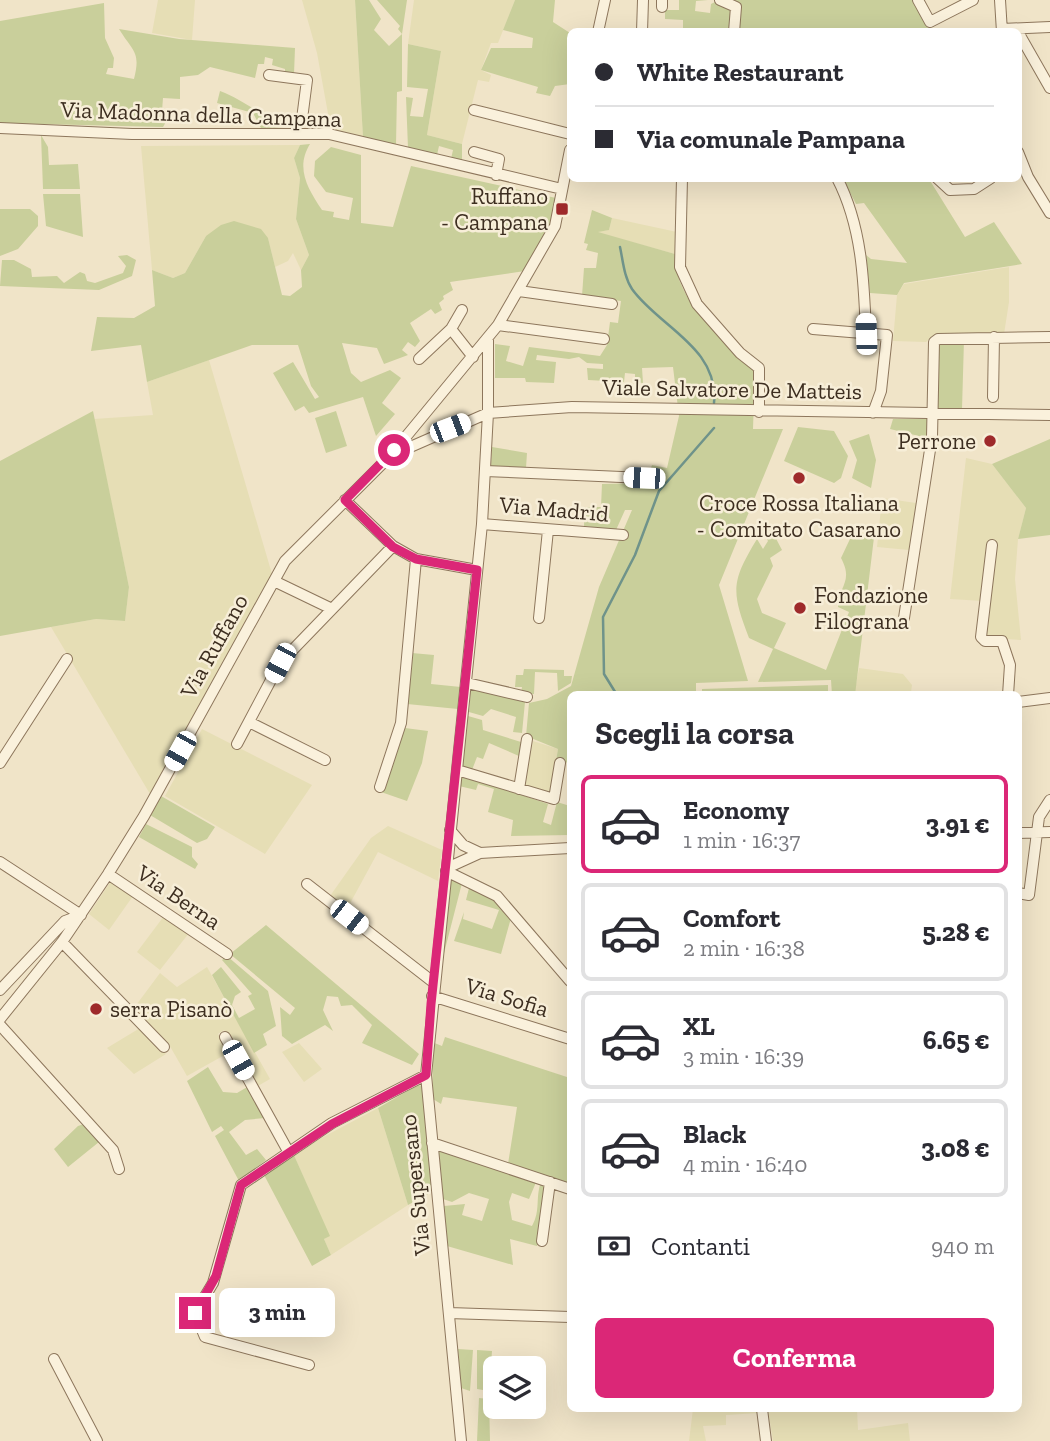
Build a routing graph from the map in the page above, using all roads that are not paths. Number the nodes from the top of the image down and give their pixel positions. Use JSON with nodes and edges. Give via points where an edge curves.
{"nodes":[{"id":1,"x":606,"y":0,"type":"edge"},
{"id":2,"x":643,"y":0,"type":"edge"},
{"id":3,"x":720,"y":0,"type":"edge"},
{"id":4,"x":918,"y":0,"type":"edge"},
{"id":5,"x":973,"y":0,"type":"edge"},
{"id":6,"x":1000,"y":0,"type":"edge"},
{"id":7,"x":1050,"y":27,"type":"edge"},
{"id":8,"x":599,"y":28,"type":"edge"},
{"id":9,"x":642,"y":28,"type":"edge"},
{"id":10,"x":734,"y":28,"type":"edge"},
{"id":11,"x":1002,"y":28,"type":"edge"},
{"id":12,"x":1022,"y":30,"type":"edge"},
{"id":13,"x":1022,"y":38,"type":"edge"},
{"id":14,"x":269,"y":75,"type":"dead end"},
{"id":15,"x":1050,"y":88,"type":"edge"},
{"id":16,"x":474,"y":110,"type":"dead end"},
{"id":17,"x":0,"y":128,"type":"edge"},
{"id":18,"x":567,"y":133,"type":"edge"},
{"id":19,"x":329,"y":134,"type":"junction"},
{"id":20,"x":474,"y":152,"type":"dead end"},
{"id":21,"x":1022,"y":162,"type":"edge"},
{"id":22,"x":567,"y":165,"type":"edge"},
{"id":23,"x":496,"y":175,"type":"junction"},
{"id":24,"x":682,"y":182,"type":"edge"},
{"id":25,"x":839,"y":182,"type":"edge"},
{"id":26,"x":941,"y":182,"type":"edge"},
{"id":27,"x":985,"y":182,"type":"edge"},
{"id":28,"x":562,"y":189,"type":"junction"},
{"id":29,"x":1050,"y":213,"type":"edge"},
{"id":30,"x":519,"y":291,"type":"junction"},
{"id":31,"x":612,"y":304,"type":"dead end"},
{"id":32,"x":462,"y":310,"type":"dead end"},
{"id":33,"x":498,"y":326,"type":"junction"},
{"id":34,"x":451,"y":329,"type":"junction"},
{"id":35,"x":813,"y":329,"type":"dead end"},
{"id":36,"x":866,"y":334,"type":"junction"},
{"id":37,"x":993,"y":337,"type":"junction"},
{"id":38,"x":1050,"y":337,"type":"edge"},
{"id":39,"x":604,"y":339,"type":"dead end"},
{"id":40,"x":488,"y":340,"type":"junction"},
{"id":41,"x":473,"y":357,"type":"junction"},
{"id":42,"x":419,"y":359,"type":"dead end"},
{"id":43,"x":993,"y":397,"type":"dead end"},
{"id":44,"x":757,"y":412,"type":"junction"},
{"id":45,"x":488,"y":413,"type":"junction"},
{"id":46,"x":873,"y":413,"type":"junction"},
{"id":47,"x":932,"y":413,"type":"junction"},
{"id":48,"x":424,"y":415,"type":"junction"},
{"id":49,"x":1050,"y":415,"type":"edge"},
{"id":50,"x":432,"y":435,"type":"junction"},
{"id":51,"x":419,"y":442,"type":"joint"},
{"id":52,"x":390,"y":456,"type":"junction"},
{"id":53,"x":485,"y":471,"type":"junction"},
{"id":54,"x":644,"y":478,"type":"dead end"},
{"id":55,"x":345,"y":500,"type":"junction"},
{"id":56,"x":482,"y":524,"type":"junction"},
{"id":57,"x":548,"y":530,"type":"junction"},
{"id":58,"x":623,"y":535,"type":"dead end"},
{"id":59,"x":992,"y":545,"type":"dead end"},
{"id":60,"x":393,"y":547,"type":"junction"},
{"id":61,"x":416,"y":559,"type":"junction"},
{"id":62,"x":477,"y":570,"type":"junction"},
{"id":63,"x":274,"y":581,"type":"junction"},
{"id":64,"x":330,"y":608,"type":"junction"},
{"id":65,"x":539,"y":618,"type":"dead end"},
{"id":66,"x":904,"y":618,"type":"dead end"},
{"id":67,"x":67,"y":659,"type":"dead end"},
{"id":68,"x":467,"y":683,"type":"junction"},
{"id":69,"x":1009,"y":691,"type":"edge"},
{"id":70,"x":527,"y":697,"type":"dead end"},
{"id":71,"x":1050,"y":698,"type":"edge"},
{"id":72,"x":1022,"y":702,"type":"edge"},
{"id":73,"x":249,"y":722,"type":"junction"},
{"id":74,"x":527,"y":739,"type":"dead end"},
{"id":75,"x":237,"y":744,"type":"dead end"},
{"id":76,"x":325,"y":760,"type":"dead end"},
{"id":77,"x":0,"y":763,"type":"edge"},
{"id":78,"x":561,"y":764,"type":"dead end"},
{"id":79,"x":457,"y":770,"type":"junction"},
{"id":80,"x":380,"y":788,"type":"dead end"},
{"id":81,"x":519,"y":789,"type":"junction"},
{"id":82,"x":1050,"y":800,"type":"edge"},
{"id":83,"x":450,"y":830,"type":"junction"},
{"id":84,"x":1050,"y":832,"type":"edge"},
{"id":85,"x":1022,"y":833,"type":"edge"},
{"id":86,"x":1037,"y":833,"type":"junction"},
{"id":87,"x":567,"y":848,"type":"edge"},
{"id":88,"x":480,"y":853,"type":"junction"},
{"id":89,"x":0,"y":862,"type":"edge"},
{"id":90,"x":447,"y":869,"type":"junction"},
{"id":91,"x":108,"y":874,"type":"junction"},
{"id":92,"x":307,"y":884,"type":"dead end"},
{"id":93,"x":1022,"y":894,"type":"edge"},
{"id":94,"x":81,"y":915,"type":"junction"},
{"id":95,"x":62,"y":942,"type":"junction"},
{"id":96,"x":227,"y":954,"type":"dead end"},
{"id":97,"x":567,"y":978,"type":"edge"},
{"id":98,"x":433,"y":982,"type":"junction"},
{"id":99,"x":3,"y":986,"type":"edge"},
{"id":100,"x":432,"y":996,"type":"junction"},
{"id":101,"x":0,"y":1019,"type":"edge"},
{"id":102,"x":0,"y":1025,"type":"edge"},
{"id":103,"x":225,"y":1037,"type":"dead end"},
{"id":104,"x":567,"y":1038,"type":"edge"},
{"id":105,"x":164,"y":1047,"type":"dead end"},
{"id":106,"x":426,"y":1075,"type":"junction"},
{"id":107,"x":432,"y":1143,"type":"junction"},
{"id":108,"x":288,"y":1151,"type":"junction"},
{"id":109,"x":119,"y":1169,"type":"dead end"},
{"id":110,"x":550,"y":1182,"type":"junction"},
{"id":111,"x":567,"y":1187,"type":"edge"},
{"id":112,"x":542,"y":1241,"type":"dead end"},
{"id":113,"x":449,"y":1313,"type":"junction"},
{"id":114,"x":567,"y":1317,"type":"edge"},
{"id":115,"x":54,"y":1359,"type":"dead end"},
{"id":116,"x":309,"y":1365,"type":"dead end"},
{"id":117,"x":762,"y":1412,"type":"edge"},
{"id":118,"x":459,"y":1423,"type":"junction"},
{"id":119,"x":97,"y":1441,"type":"edge"},
{"id":120,"x":452,"y":1441,"type":"edge"},
{"id":121,"x":461,"y":1441,"type":"edge"},
{"id":122,"x":766,"y":1441,"type":"edge"}],
"edges":[{"from":1,"to":8,"type":"street"},
{"from":2,"to":9,"type":"street"},
{"from":3,"to":10,"type":"street","via":[[736,7]]},
{"from":4,"to":5,"type":"street","via":[[930,22]]},
{"from":6,"to":11,"type":"street"},
{"from":7,"to":12,"type":"street"},
{"from":13,"to":15,"type":"street"},
{"from":14,"to":19,"type":"street","via":[[307,80],[302,119],[325,124]]},
{"from":16,"to":18,"type":"street"},
{"from":17,"to":19,"type":"street","name":"Via Madonna della Campana","via":[[132,134]]},
{"from":19,"to":23,"type":"street","name":"Via Madonna della Campana"},
{"from":20,"to":23,"type":"street","via":[[499,159]]},
{"from":21,"to":29,"type":"street"},
{"from":22,"to":28,"type":"street","name":"Via Ruffano"},
{"from":23,"to":28,"type":"street","name":"Via Madonna della Campana"},
{"from":24,"to":44,"type":"street","via":[[680,267],[697,304],[759,368]]},
{"from":25,"to":36,"type":"street","via":[[860,248]]},
{"from":26,"to":27,"type":"street","via":[[950,190],[974,190]]},
{"from":28,"to":30,"type":"street","name":"Via Ruffano","via":[[551,236]]},
{"from":30,"to":31,"type":"street"},
{"from":30,"to":33,"type":"street","name":"Via Ruffano"},
{"from":32,"to":34,"type":"street"},
{"from":33,"to":39,"type":"street"},
{"from":33,"to":40,"type":"street","name":"Via Ruffano"},
{"from":34,"to":41,"type":"street"},
{"from":34,"to":42,"type":"street"},
{"from":35,"to":36,"type":"street"},
{"from":36,"to":46,"type":"street","via":[[887,335],[881,391]]},
{"from":37,"to":38,"type":"street"},
{"from":37,"to":43,"type":"street"},
{"from":37,"to":47,"type":"street","via":[[934,342]]},
{"from":40,"to":41,"type":"street","name":"Via Ruffano"},
{"from":40,"to":45,"type":"street","name":"Via Supersano"},
{"from":41,"to":48,"type":"street","name":"Via Ruffano"},
{"from":44,"to":45,"type":"street","name":"Viale Salvatore De Matteis","via":[[572,407]]},
{"from":44,"to":46,"type":"street","name":"Viale Salvatore De Matteis"},
{"from":45,"to":50,"type":"street","name":"Viale Salvatore De Matteis"},
{"from":45,"to":53,"type":"street","name":"Via Supersano"},
{"from":46,"to":47,"type":"street","name":"Viale Salvatore De Matteis"},
{"from":47,"to":49,"type":"street","name":"Viale Salvatore De Matteis"},
{"from":47,"to":66,"type":"street"},
{"from":48,"to":50,"type":"street"},
{"from":48,"to":52,"type":"street","name":"Via Ruffano"},
{"from":50,"to":51,"type":"street","name":"Viale Salvatore De Matteis"},
{"from":51,"to":52,"type":"street","name":"Via Ruffano"},
{"from":52,"to":55,"type":"street","name":"Via Ruffano"},
{"from":53,"to":54,"type":"street"},
{"from":53,"to":56,"type":"street","name":"Via Supersano"},
{"from":55,"to":60,"type":"street"},
{"from":55,"to":63,"type":"street","name":"Via Ruffano","via":[[285,561]]},
{"from":56,"to":57,"type":"street","name":"Via Madrid"},
{"from":56,"to":62,"type":"street","name":"Via Supersano"},
{"from":57,"to":58,"type":"street","name":"Via Madrid"},
{"from":57,"to":65,"type":"street"},
{"from":59,"to":69,"type":"street","via":[[981,637],[1002,641],[1010,665]]},
{"from":60,"to":61,"type":"street"},
{"from":60,"to":64,"type":"street"},
{"from":61,"to":62,"type":"street"},
{"from":61,"to":80,"type":"street","via":[[401,723]]},
{"from":62,"to":68,"type":"street","name":"Via Supersano"},
{"from":63,"to":64,"type":"street"},
{"from":63,"to":91,"type":"street","name":"Via Ruffano"},
{"from":64,"to":73,"type":"street","via":[[280,663]]},
{"from":67,"to":77,"type":"street"},
{"from":68,"to":70,"type":"street"},
{"from":68,"to":79,"type":"street","name":"Via Supersano"},
{"from":71,"to":72,"type":"street"},
{"from":73,"to":75,"type":"street"},
{"from":73,"to":76,"type":"street"},
{"from":74,"to":81,"type":"street"},
{"from":78,"to":81,"type":"street","via":[[555,800]]},
{"from":79,"to":81,"type":"street"},
{"from":79,"to":83,"type":"street","name":"Via Supersano"},
{"from":82,"to":86,"type":"street","via":[[1039,817]]},
{"from":83,"to":88,"type":"street","via":[[463,845]]},
{"from":83,"to":90,"type":"street","name":"Via Supersano"},
{"from":84,"to":86,"type":"street"},
{"from":85,"to":86,"type":"street"},
{"from":86,"to":93,"type":"street","via":[[1029,895]]},
{"from":87,"to":88,"type":"street"},
{"from":88,"to":90,"type":"street"},
{"from":89,"to":94,"type":"street"},
{"from":90,"to":97,"type":"street","via":[[497,896]]},
{"from":90,"to":98,"type":"street","name":"Via Supersano"},
{"from":91,"to":94,"type":"street","name":"Via Ruffano"},
{"from":91,"to":96,"type":"street","name":"Via Berna"},
{"from":92,"to":98,"type":"street"},
{"from":94,"to":95,"type":"street","name":"Via Ruffano"},
{"from":94,"to":99,"type":"street","name":"Via Ruffano","via":[[65,921]]},
{"from":95,"to":101,"type":"street","name":"Via Ruffano"},
{"from":95,"to":105,"type":"street"},
{"from":98,"to":100,"type":"street","name":"Via Supersano"},
{"from":100,"to":104,"type":"street","name":"Via Sofia"},
{"from":100,"to":106,"type":"street","name":"Via Supersano"},
{"from":102,"to":109,"type":"street","via":[[113,1150]]},
{"from":103,"to":108,"type":"street"},
{"from":106,"to":107,"type":"street","name":"Via Supersano"},
{"from":106,"to":108,"type":"street"},
{"from":107,"to":110,"type":"street"},
{"from":107,"to":113,"type":"street","name":"Via Supersano"},
{"from":108,"to":116,"type":"street","via":[[241,1185],[216,1276],[195,1313],[205,1337]]},
{"from":110,"to":111,"type":"street"},
{"from":110,"to":112,"type":"street"},
{"from":113,"to":114,"type":"street"},
{"from":113,"to":118,"type":"street","name":"Via Supersano"},
{"from":115,"to":119,"type":"street"},
{"from":117,"to":122,"type":"street"},
{"from":118,"to":120,"type":"street"},
{"from":118,"to":121,"type":"street","name":"Via Supersano"}]}
